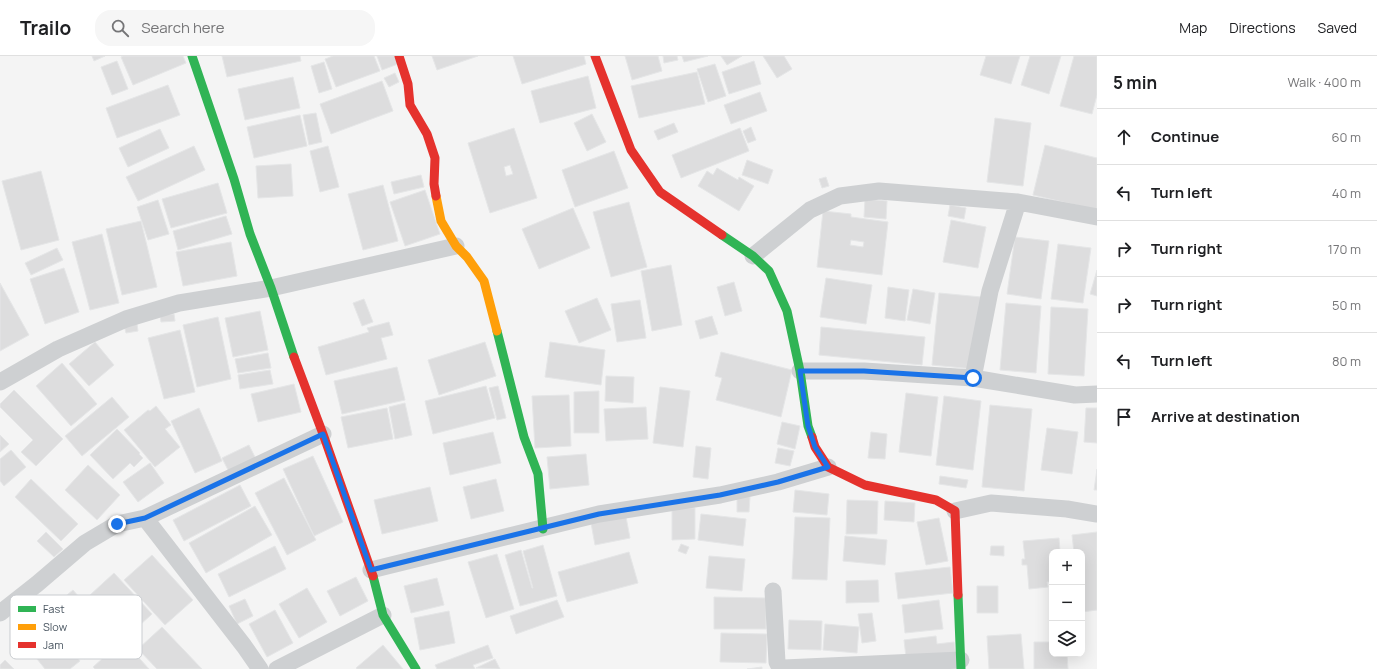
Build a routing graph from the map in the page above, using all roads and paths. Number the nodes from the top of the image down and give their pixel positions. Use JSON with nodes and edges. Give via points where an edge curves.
{"nodes":[{"id":1,"x":192,"y":56,"type":"edge"},
{"id":2,"x":399,"y":56,"type":"edge"},
{"id":3,"x":595,"y":56,"type":"edge"},
{"id":4,"x":1018,"y":202,"type":"junction"},
{"id":5,"x":1097,"y":217,"type":"edge"},
{"id":6,"x":456,"y":246,"type":"junction"},
{"id":7,"x":753,"y":256,"type":"junction"},
{"id":8,"x":271,"y":288,"type":"junction"},
{"id":9,"x":800,"y":371,"type":"junction"},
{"id":10,"x":973,"y":378,"type":"junction"},
{"id":11,"x":0,"y":382,"type":"edge"},
{"id":12,"x":1097,"y":394,"type":"edge"},
{"id":13,"x":323,"y":434,"type":"junction"},
{"id":14,"x":828,"y":467,"type":"junction"},
{"id":15,"x":955,"y":511,"type":"junction"},
{"id":16,"x":1097,"y":514,"type":"edge"},
{"id":17,"x":145,"y":518,"type":"junction"},
{"id":18,"x":543,"y":529,"type":"junction"},
{"id":19,"x":371,"y":570,"type":"junction"},
{"id":20,"x":773,"y":591,"type":"dead end"},
{"id":21,"x":23,"y":595,"type":"edge"},
{"id":22,"x":10,"y":605,"type":"edge"},
{"id":23,"x":0,"y":613,"type":"edge"},
{"id":24,"x":383,"y":615,"type":"junction"},
{"id":25,"x":961,"y":664,"type":"edge"},
{"id":26,"x":260,"y":669,"type":"edge"},
{"id":27,"x":277,"y":669,"type":"edge"},
{"id":28,"x":416,"y":669,"type":"edge"}],
"edges":[{"from":1,"to":8,"type":"street","via":[[250,234]]},
{"from":2,"to":6,"type":"street","via":[[408,84],[410,105],[427,134],[435,158],[434,184],[441,221]]},
{"from":3,"to":7,"type":"street","via":[[631,150],[660,192]]},
{"from":4,"to":5,"type":"street"},
{"from":4,"to":7,"type":"street","via":[[879,192],[840,196],[810,210]]},
{"from":4,"to":10,"type":"street","via":[[990,291]]},
{"from":6,"to":8,"type":"street"},
{"from":6,"to":18,"type":"street","via":[[484,281],[488,294],[524,437],[538,474]]},
{"from":7,"to":9,"type":"street","via":[[769,271],[787,311]]},
{"from":8,"to":11,"type":"street","via":[[179,303],[126,319],[58,349]]},
{"from":8,"to":13,"type":"street"},
{"from":9,"to":10,"type":"street","via":[[864,371]]},
{"from":9,"to":14,"type":"street","via":[[808,426],[815,447]]},
{"from":10,"to":12,"type":"street","via":[[1075,394]]},
{"from":13,"to":17,"type":"street"},
{"from":13,"to":19,"type":"street"},
{"from":14,"to":15,"type":"street","via":[[865,485],[936,500]]},
{"from":14,"to":18,"type":"street","via":[[720,495],[599,514]]},
{"from":15,"to":16,"type":"street","via":[[991,503]]},
{"from":15,"to":25,"type":"street"},
{"from":17,"to":21,"type":"street","via":[[117,524],[85,543]]},
{"from":17,"to":26,"type":"street"},
{"from":18,"to":19,"type":"street"},
{"from":19,"to":24,"type":"street"},
{"from":20,"to":25,"type":"street","via":[[777,662],[784,668]]},
{"from":22,"to":23,"type":"street"},
{"from":24,"to":27,"type":"street"},
{"from":24,"to":28,"type":"street"}]}
